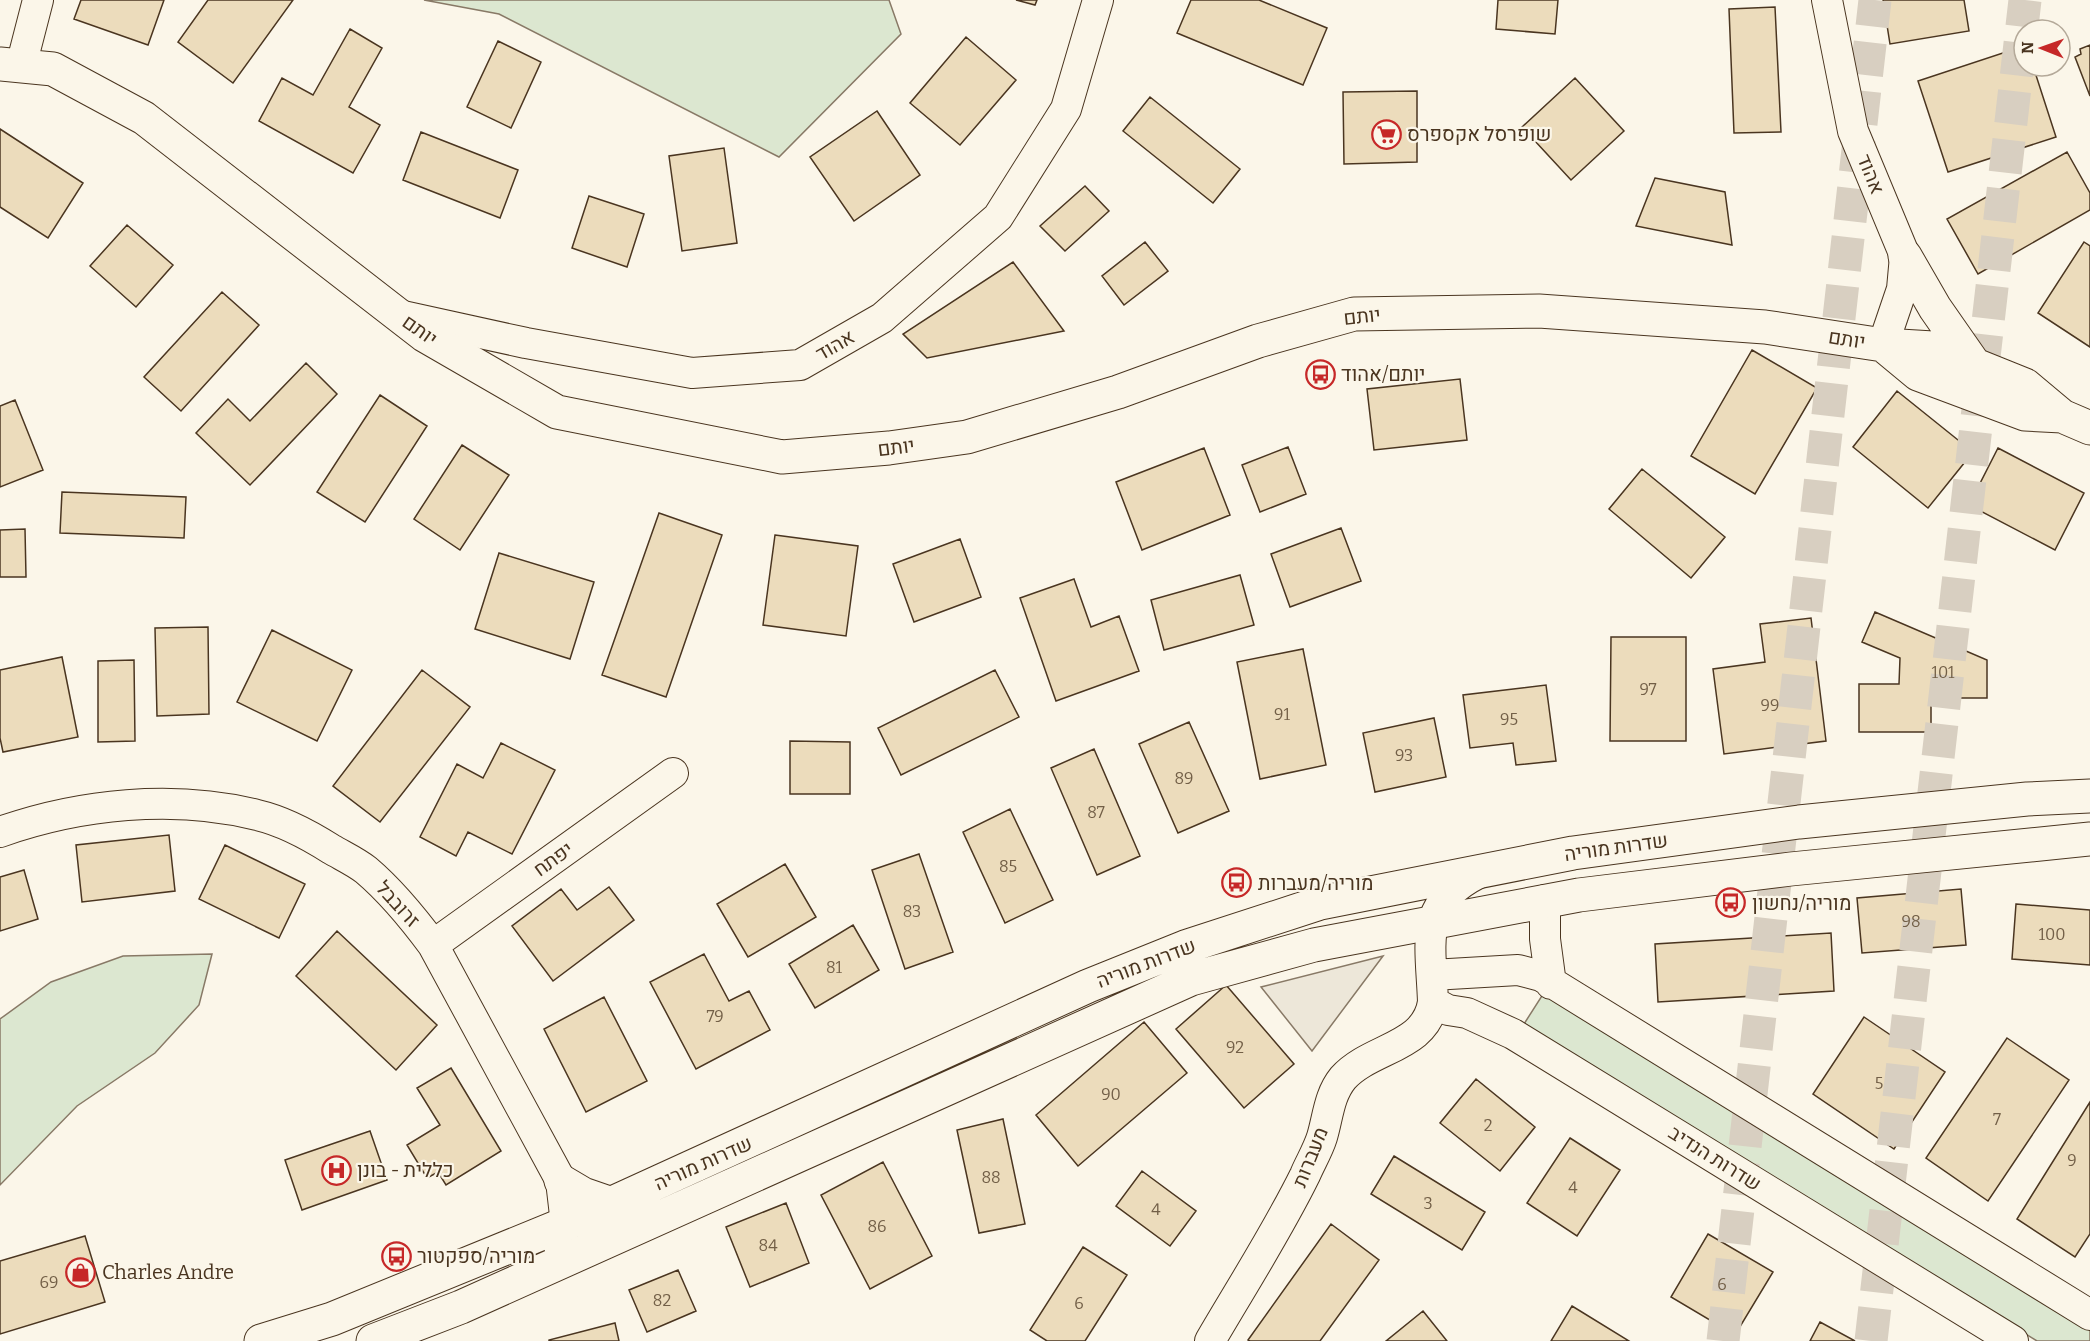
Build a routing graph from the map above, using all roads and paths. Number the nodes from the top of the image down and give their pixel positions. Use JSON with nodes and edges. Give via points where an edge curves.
{"nodes":[{"id":1,"x":38,"y":0,"type":"edge"},
{"id":2,"x":1098,"y":0,"type":"edge"},
{"id":3,"x":1827,"y":0,"type":"edge"},
{"id":4,"x":11,"y":65,"type":"edge"},
{"id":5,"x":1905,"y":256,"type":"junction"},
{"id":6,"x":398,"y":315,"type":"junction"},
{"id":7,"x":1883,"y":345,"type":"junction"},
{"id":8,"x":1974,"y":364,"type":"junction"},
{"id":9,"x":2076,"y":422,"type":"edge"},
{"id":10,"x":673,"y":773,"type":"dead end"},
{"id":11,"x":2090,"y":796,"type":"edge"},
{"id":12,"x":0,"y":832,"type":"edge"},
{"id":13,"x":2090,"y":839,"type":"edge"},
{"id":14,"x":1480,"y":872,"type":"junction"},
{"id":15,"x":1545,"y":900,"type":"junction"},
{"id":16,"x":1433,"y":923,"type":"junction"},
{"id":17,"x":433,"y":945,"type":"junction"},
{"id":18,"x":1551,"y":984,"type":"junction"},
{"id":19,"x":1433,"y":988,"type":"junction"},
{"id":20,"x":561,"y":1181,"type":"junction"},
{"id":21,"x":612,"y":1204,"type":"junction"},
{"id":22,"x":566,"y":1224,"type":"junction"},
{"id":23,"x":529,"y":1275,"type":"junction"},
{"id":24,"x":2090,"y":1315,"type":"edge"},
{"id":25,"x":261,"y":1341,"type":"edge"},
{"id":26,"x":373,"y":1341,"type":"edge"},
{"id":27,"x":1210,"y":1341,"type":"edge"},
{"id":28,"x":2013,"y":1341,"type":"edge"}],
"edges":[{"from":1,"to":4,"type":"street"},
{"from":2,"to":6,"type":"street","name":"אהוד","via":[[1066,110],[998,217],[882,318],[800,365],[692,373]]},
{"from":3,"to":5,"type":"street","name":"אהוד","via":[[1853,131]]},
{"from":4,"to":6,"type":"main road","name":"יותם","via":[[53,69],[144,118]]},
{"from":5,"to":7,"type":"street","name":"אהוד","via":[[1902,289]]},
{"from":5,"to":8,"type":"main road"},
{"from":6,"to":7,"type":"main road","name":"יותם","via":[[424,335],[557,412],[782,457],[967,437],[1118,392],[1258,341],[1354,314],[1539,311],[1765,327]]},
{"from":7,"to":8,"type":"main road","name":"יותם","via":[[1933,348]]},
{"from":7,"to":9,"type":"main road","name":"יותם","via":[[1918,374],[2025,414]]},
{"from":8,"to":9,"type":"main road","name":"יותם","via":[[2025,385]]},
{"from":10,"to":17,"type":"street","name":"יפתח"},
{"from":11,"to":14,"type":"main road","name":"שדרות מוריה","via":[[1799,822],[1573,853]]},
{"from":12,"to":17,"type":"street","name":"זרובבל","via":[[35,820],[130,804],[211,807],[258,815],[309,835],[365,869],[407,911]]},
{"from":13,"to":15,"type":"main road","name":"שדרות מוריה","via":[[1791,868]]},
{"from":14,"to":16,"type":"street","via":[[1445,895]]},
{"from":14,"to":21,"type":"main road","name":"שדרות מוריה","via":[[1320,903],[1185,947],[1088,986]]},
{"from":15,"to":16,"type":"main road","name":"שדרות מוריה"},
{"from":15,"to":18,"type":"street"},
{"from":16,"to":19,"type":"street"},
{"from":16,"to":23,"type":"main road","name":"שדרות מוריה","via":[[1314,945],[1191,979]]},
{"from":17,"to":20,"type":"street","name":"זרובבל"},
{"from":18,"to":19,"type":"street","via":[[1541,976],[1518,970]]},
{"from":18,"to":24,"type":"street"},
{"from":19,"to":27,"type":"street","name":"מעברות","via":[[1430,1019],[1422,1030],[1343,1078],[1330,1101],[1322,1138],[1290,1205]]},
{"from":19,"to":28,"type":"street","name":"שדרות הנדיב","via":[[1448,1010],[1467,1013],[1513,1034]]},
{"from":20,"to":21,"type":"main road"},
{"from":20,"to":22,"type":"street","name":"זרובבל"},
{"from":21,"to":22,"type":"main road","name":"שדרות מוריה"},
{"from":22,"to":23,"type":"street","name":"זרובבל","via":[[553,1255]]},
{"from":22,"to":25,"type":"main road","name":"שדרות מוריה","via":[[332,1319]]},
{"from":23,"to":26,"type":"main road","name":"שדרות מוריה"}]}
